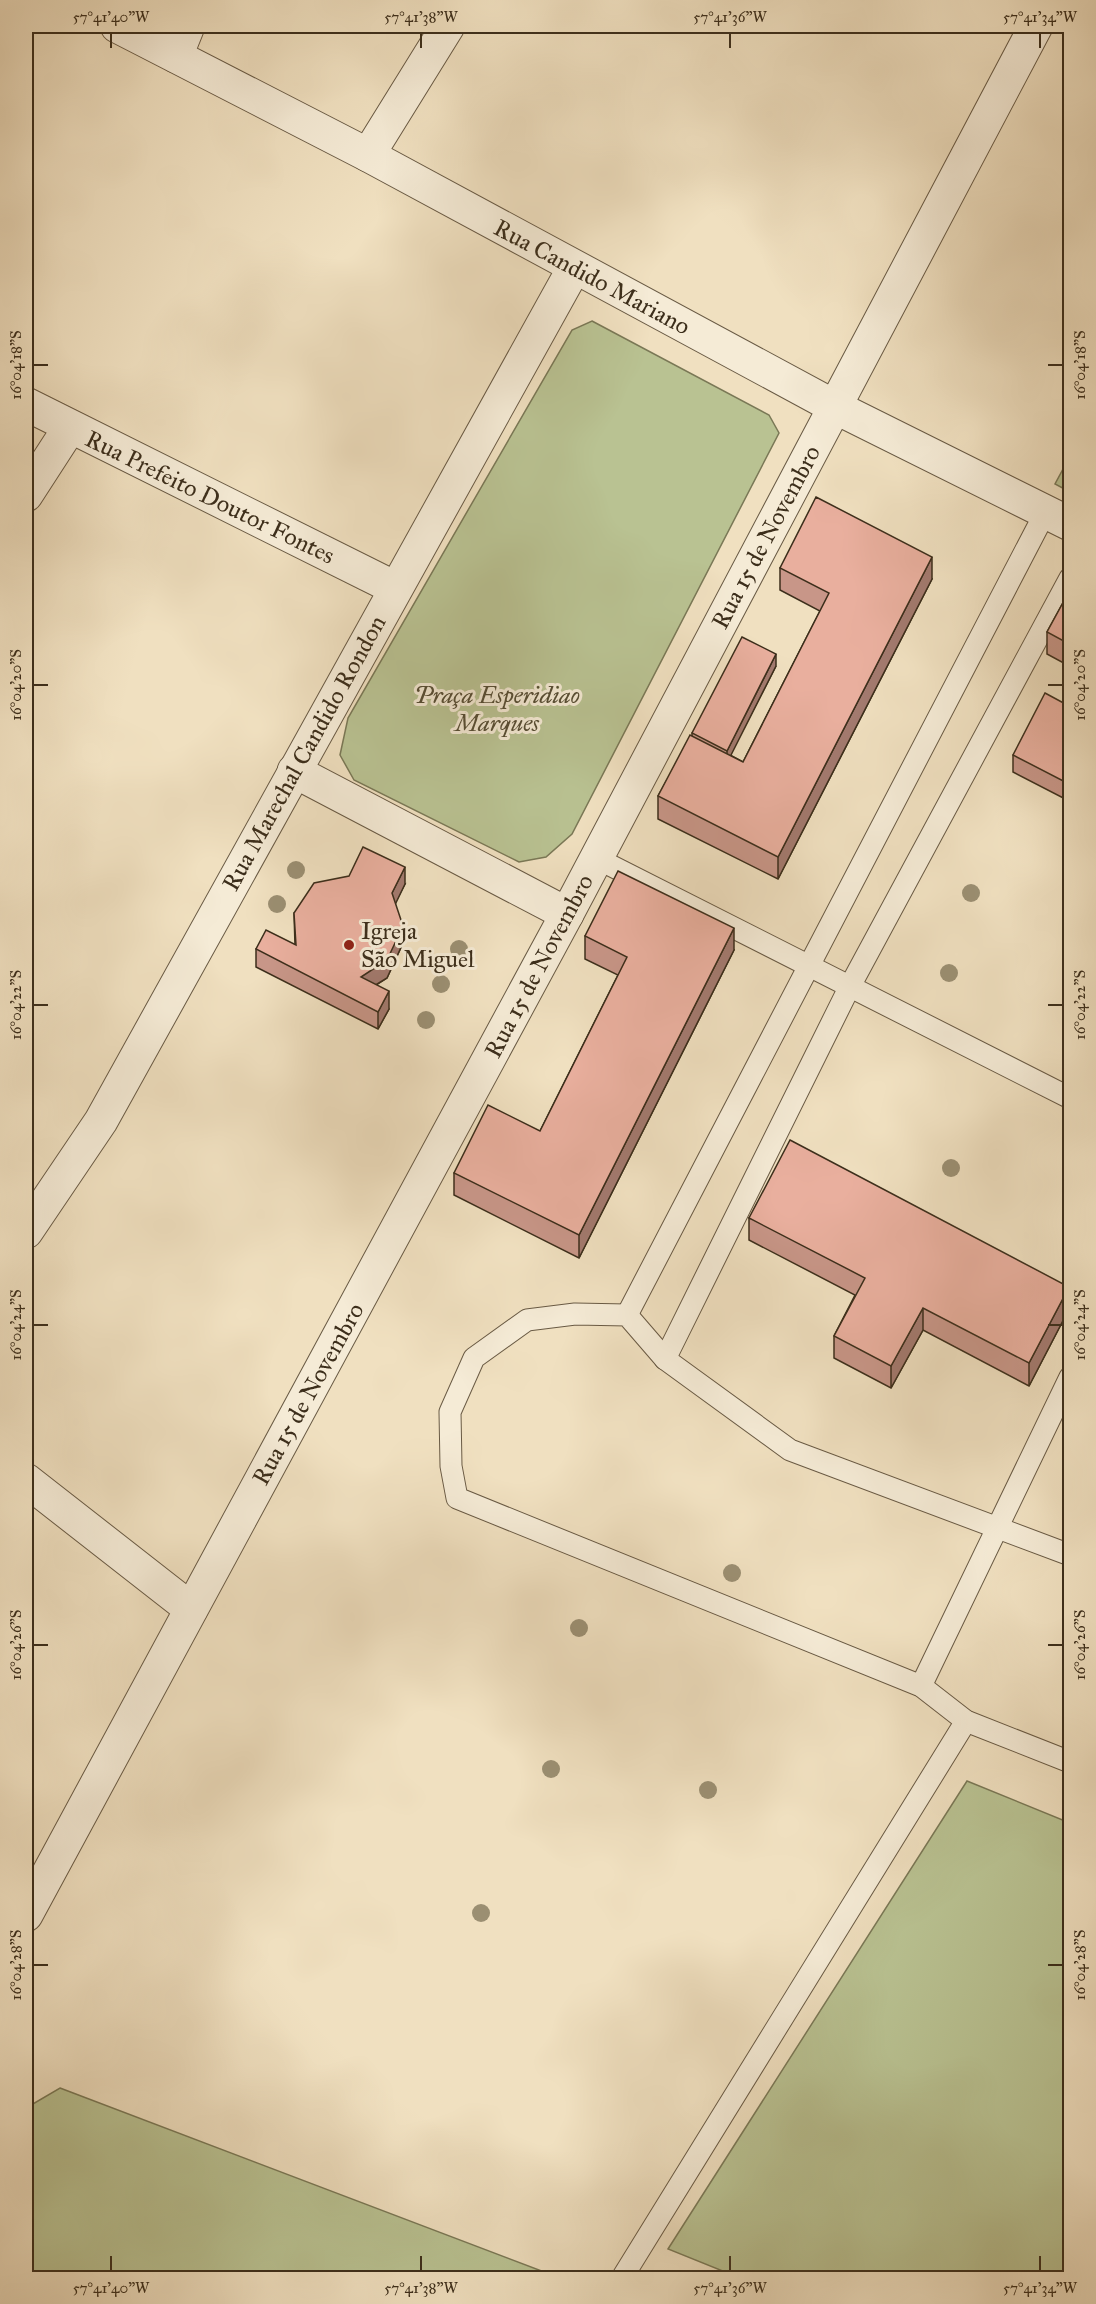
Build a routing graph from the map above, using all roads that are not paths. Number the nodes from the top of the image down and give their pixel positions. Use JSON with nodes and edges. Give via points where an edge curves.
{"nodes":[{"id":1,"x":117,"y":26,"type":"edge"},
{"id":2,"x":188,"y":26,"type":"edge"},
{"id":3,"x":448,"y":26,"type":"edge"},
{"id":4,"x":1036,"y":26,"type":"edge"},
{"id":5,"x":176,"y":56,"type":"junction"},
{"id":6,"x":368,"y":155,"type":"junction"},
{"id":7,"x":574,"y":268,"type":"junction"},
{"id":8,"x":26,"y":404,"type":"edge"},
{"id":9,"x":835,"y":407,"type":"junction"},
{"id":10,"x":70,"y":427,"type":"junction"},
{"id":11,"x":26,"y":495,"type":"edge"},
{"id":12,"x":1058,"y":519,"type":"edge"},
{"id":13,"x":1071,"y":578,"type":"edge"},
{"id":14,"x":395,"y":588,"type":"junction"},
{"id":15,"x":294,"y":771,"type":"junction"},
{"id":16,"x":596,"y":858,"type":"junction"},
{"id":17,"x":567,"y":914,"type":"junction"},
{"id":18,"x":809,"y":966,"type":"junction"},
{"id":19,"x":849,"y":988,"type":"junction"},
{"id":20,"x":1071,"y":1098,"type":"edge"},
{"id":21,"x":26,"y":1232,"type":"edge"},
{"id":22,"x":627,"y":1315,"type":"junction"},
{"id":23,"x":665,"y":1359,"type":"junction"},
{"id":24,"x":1071,"y":1377,"type":"edge"},
{"id":25,"x":26,"y":1480,"type":"edge"},
{"id":26,"x":997,"y":1527,"type":"junction"},
{"id":27,"x":1071,"y":1555,"type":"edge"},
{"id":28,"x":191,"y":1608,"type":"junction"},
{"id":29,"x":921,"y":1686,"type":"junction"},
{"id":30,"x":966,"y":1721,"type":"junction"},
{"id":31,"x":1071,"y":1762,"type":"edge"},
{"id":32,"x":28,"y":1908,"type":"edge"},
{"id":33,"x":622,"y":2278,"type":"edge"}],
"edges":[{"from":1,"to":5,"type":"street","name":"Rua Candido Mariano"},
{"from":2,"to":5,"type":"street"},
{"from":3,"to":6,"type":"street"},
{"from":4,"to":9,"type":"street","name":"Rua 15 de Novembro"},
{"from":5,"to":6,"type":"street","name":"Rua Candido Mariano"},
{"from":6,"to":7,"type":"street","name":"Rua Candido Mariano"},
{"from":7,"to":9,"type":"street","name":"Rua Candido Mariano"},
{"from":7,"to":14,"type":"street","name":"Rua Marechal Candido Rondon"},
{"from":8,"to":10,"type":"street","name":"Rua Prefeito Doutor Fontes"},
{"from":9,"to":12,"type":"street","name":"Rua Candido Mariano"},
{"from":9,"to":16,"type":"street","name":"Rua 15 de Novembro"},
{"from":10,"to":11,"type":"street"},
{"from":10,"to":14,"type":"street","name":"Rua Prefeito Doutor Fontes"},
{"from":12,"to":18,"type":"lane"},
{"from":13,"to":19,"type":"lane"},
{"from":14,"to":15,"type":"street","name":"Rua Marechal Candido Rondon"},
{"from":15,"to":17,"type":"street"},
{"from":15,"to":21,"type":"street","name":"Rua Marechal Candido Rondon","via":[[101,1121]]},
{"from":16,"to":17,"type":"street","name":"Rua 15 de Novembro"},
{"from":16,"to":18,"type":"lane"},
{"from":17,"to":28,"type":"street","name":"Rua 15 de Novembro"},
{"from":18,"to":19,"type":"lane"},
{"from":18,"to":22,"type":"lane"},
{"from":19,"to":20,"type":"lane"},
{"from":19,"to":23,"type":"lane"},
{"from":22,"to":23,"type":"lane"},
{"from":22,"to":29,"type":"lane","via":[[575,1314],[527,1320],[474,1358],[450,1412],[451,1466],[458,1498]]},
{"from":23,"to":26,"type":"lane","via":[[789,1450]]},
{"from":24,"to":26,"type":"lane"},
{"from":25,"to":28,"type":"street"},
{"from":26,"to":27,"type":"lane"},
{"from":26,"to":29,"type":"lane"},
{"from":28,"to":32,"type":"street","name":"Rua 15 de Novembro"},
{"from":29,"to":30,"type":"lane"},
{"from":30,"to":31,"type":"lane"},
{"from":30,"to":33,"type":"lane"}]}
